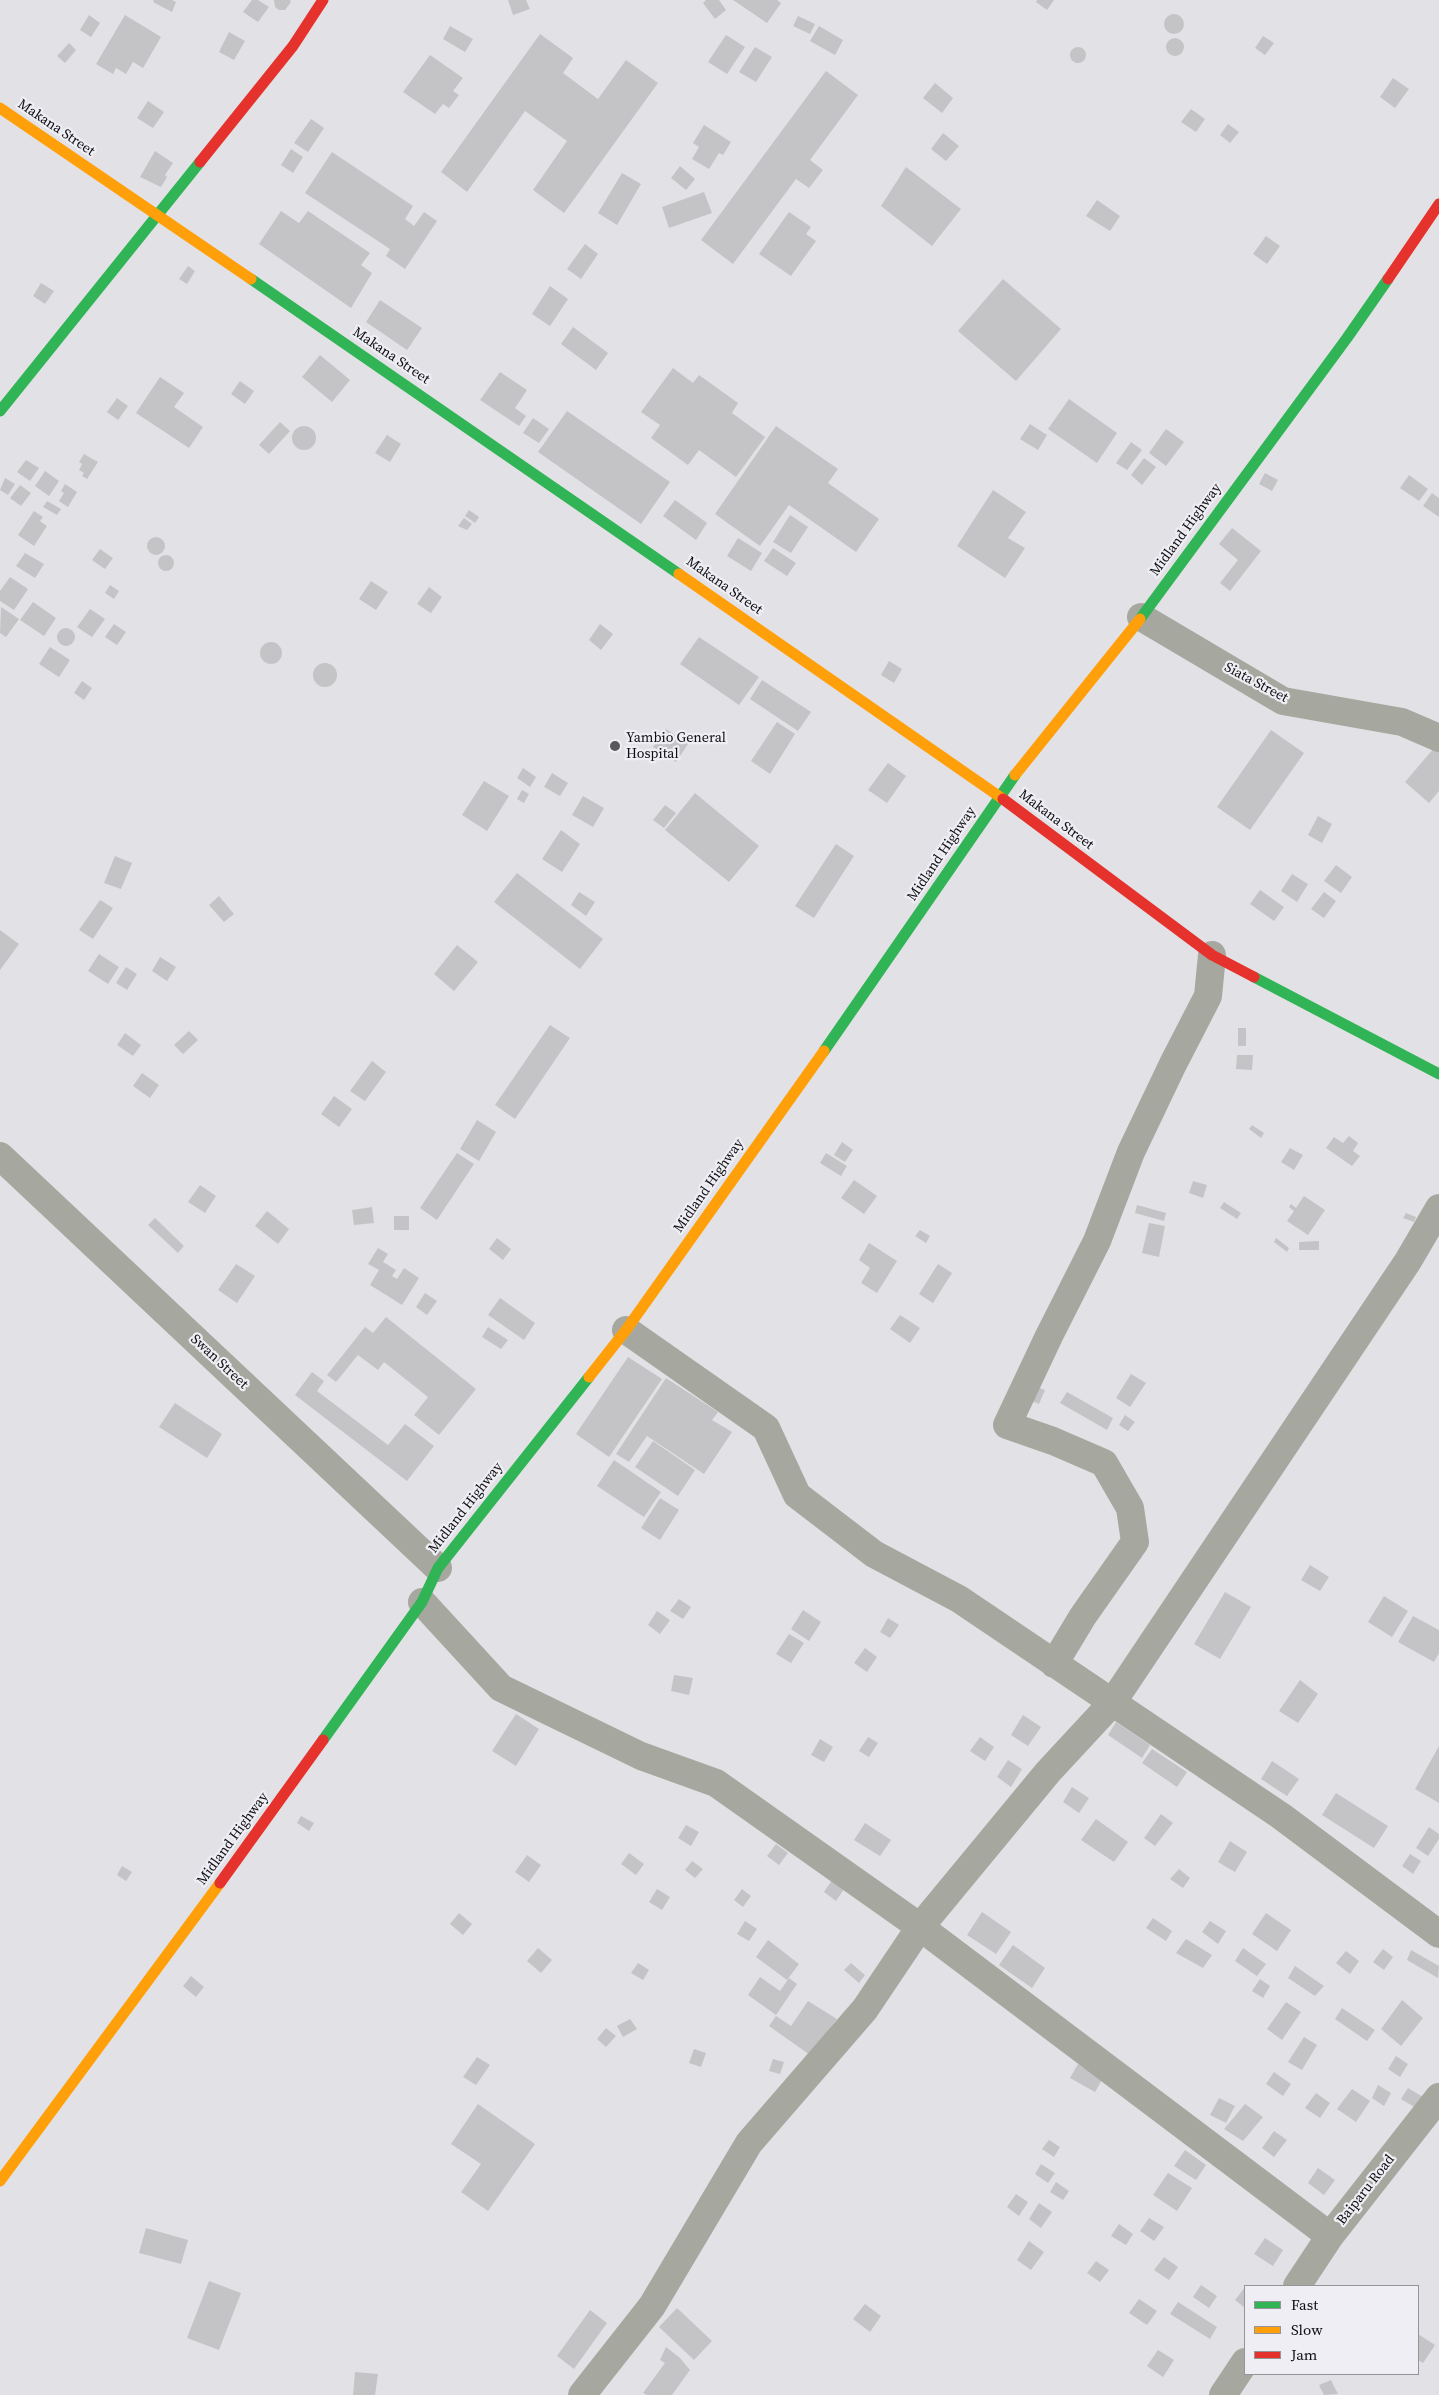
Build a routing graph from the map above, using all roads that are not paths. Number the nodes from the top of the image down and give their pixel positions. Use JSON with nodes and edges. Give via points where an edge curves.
{"nodes":[{"id":1,"x":323,"y":0,"type":"edge"},
{"id":2,"x":0,"y":108,"type":"edge"},
{"id":3,"x":1439,"y":204,"type":"edge"},
{"id":4,"x":157,"y":215,"type":"junction"},
{"id":5,"x":0,"y":411,"type":"edge"},
{"id":6,"x":1141,"y":617,"type":"junction"},
{"id":7,"x":1439,"y":738,"type":"edge"},
{"id":8,"x":999,"y":796,"type":"junction"},
{"id":9,"x":1212,"y":956,"type":"junction"},
{"id":10,"x":1439,"y":1074,"type":"edge"},
{"id":11,"x":0,"y":1156,"type":"edge"},
{"id":12,"x":1439,"y":1208,"type":"edge"},
{"id":13,"x":626,"y":1330,"type":"junction"},
{"id":14,"x":438,"y":1568,"type":"junction"},
{"id":15,"x":422,"y":1602,"type":"junction"},
{"id":16,"x":1054,"y":1664,"type":"junction"},
{"id":17,"x":1112,"y":1703,"type":"junction"},
{"id":18,"x":920,"y":1927,"type":"junction"},
{"id":19,"x":1439,"y":1934,"type":"edge"},
{"id":20,"x":1439,"y":2097,"type":"edge"},
{"id":21,"x":0,"y":2181,"type":"edge"},
{"id":22,"x":1330,"y":2236,"type":"junction"},
{"id":23,"x":1298,"y":2285,"type":"edge"},
{"id":24,"x":1244,"y":2364,"type":"edge"},
{"id":25,"x":582,"y":2395,"type":"edge"},
{"id":26,"x":1223,"y":2395,"type":"edge"}],
"edges":[{"from":1,"to":4,"type":"main road","via":[[293,46]]},
{"from":2,"to":4,"type":"main road","name":"Makana Street"},
{"from":3,"to":6,"type":"main road","name":"Midland Highway","via":[[1347,338]]},
{"from":4,"to":5,"type":"main road"},
{"from":4,"to":8,"type":"main road","name":"Makana Street"},
{"from":6,"to":7,"type":"street","name":"Siata Street","via":[[1284,701],[1402,722]]},
{"from":6,"to":8,"type":"main road","name":"Midland Highway"},
{"from":8,"to":9,"type":"main road","name":"Makana Street"},
{"from":8,"to":13,"type":"main road","name":"Midland Highway","via":[[868,988]]},
{"from":9,"to":10,"type":"main road","name":"Makana Street"},
{"from":9,"to":16,"type":"street","via":[[1208,996],[1131,1152],[1097,1241],[1007,1425],[1104,1463],[1130,1508],[1135,1542]]},
{"from":11,"to":14,"type":"street","name":"Swan Street"},
{"from":12,"to":17,"type":"street","via":[[1408,1261]]},
{"from":13,"to":14,"type":"main road","name":"Midland Highway"},
{"from":13,"to":16,"type":"street","via":[[766,1428],[797,1496],[874,1554],[959,1599]]},
{"from":14,"to":15,"type":"main road","name":"Midland Highway"},
{"from":15,"to":18,"type":"street","via":[[501,1688],[640,1756],[716,1782]]},
{"from":15,"to":21,"type":"main road","name":"Midland Highway"},
{"from":16,"to":17,"type":"street"},
{"from":17,"to":18,"type":"street","via":[[1048,1772]]},
{"from":17,"to":19,"type":"street","via":[[1280,1816]]},
{"from":18,"to":22,"type":"street"},
{"from":18,"to":25,"type":"street","via":[[865,2009],[749,2143],[652,2306]]},
{"from":20,"to":22,"type":"street","name":"Baiparu Road"},
{"from":22,"to":23,"type":"street","name":"Baiparu Road"},
{"from":24,"to":26,"type":"street"}]}
